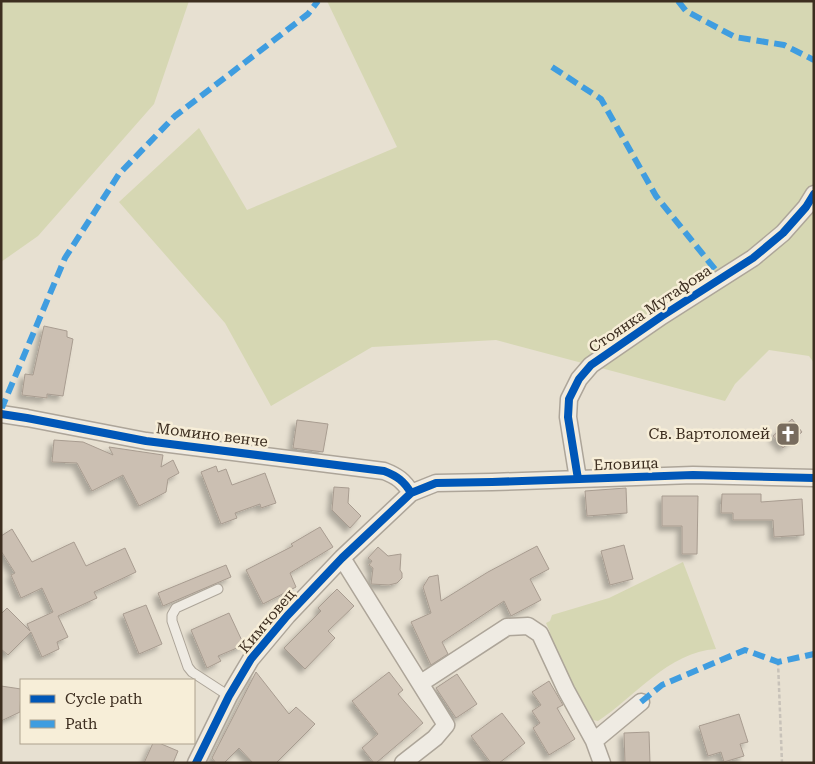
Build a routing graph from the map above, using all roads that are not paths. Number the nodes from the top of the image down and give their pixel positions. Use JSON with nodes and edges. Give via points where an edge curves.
{"nodes":[{"id":1,"x":814,"y":194,"type":"edge"},
{"id":2,"x":1,"y":414,"type":"edge"},
{"id":3,"x":814,"y":478,"type":"edge"},
{"id":4,"x":578,"y":479,"type":"junction"},
{"id":5,"x":411,"y":494,"type":"junction"},
{"id":6,"x":342,"y":558,"type":"junction"},
{"id":7,"x":218,"y":589,"type":"dead end"},
{"id":8,"x":421,"y":683,"type":"junction"},
{"id":9,"x":229,"y":696,"type":"junction"},
{"id":10,"x":641,"y":702,"type":"dead end"},
{"id":11,"x":594,"y":741,"type":"junction"},
{"id":12,"x":196,"y":763,"type":"edge"},
{"id":13,"x":403,"y":763,"type":"edge"},
{"id":14,"x":602,"y":763,"type":"edge"}],
"edges":[{"from":1,"to":4,"type":"street","name":"Стоянка Мутафова","via":[[783,233],[753,258],[591,365],[579,379],[569,399],[568,417]]},
{"from":2,"to":5,"type":"street","name":"Момино венче","via":[[146,442],[384,471],[397,476]]},
{"from":3,"to":4,"type":"street","name":"Еловица","via":[[693,475]]},
{"from":4,"to":5,"type":"street","name":"Еловица","via":[[436,483]]},
{"from":5,"to":6,"type":"street","name":"Еловица"},
{"from":6,"to":8,"type":"street"},
{"from":6,"to":9,"type":"street","name":"Кимчовец","via":[[287,616],[252,659]]},
{"from":7,"to":9,"type":"lane","via":[[176,608],[172,621],[188,667]]},
{"from":8,"to":11,"type":"street","via":[[507,627],[528,626],[540,634]]},
{"from":8,"to":13,"type":"street","via":[[446,725]]},
{"from":9,"to":12,"type":"street","name":"Кимчовец"},
{"from":10,"to":11,"type":"street"},
{"from":11,"to":14,"type":"street"}]}
